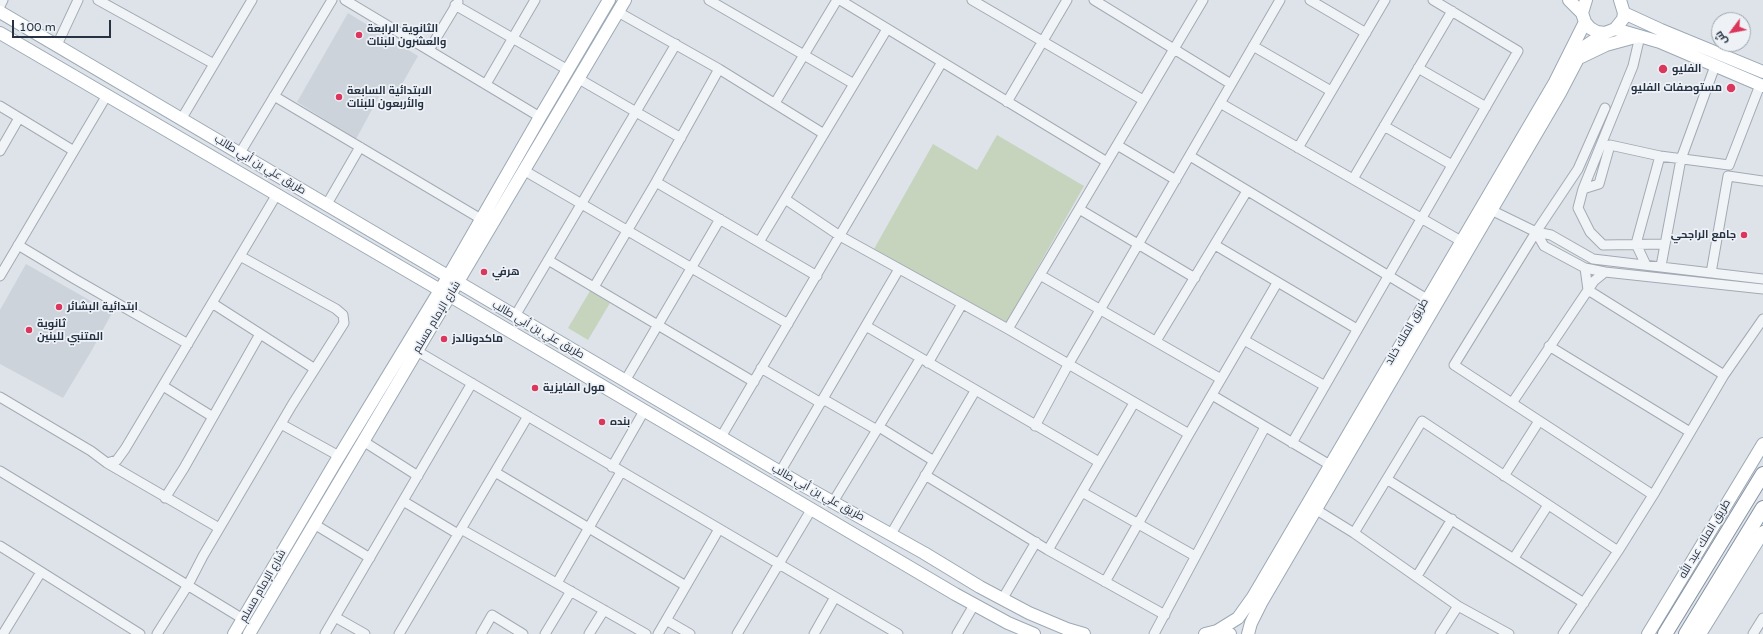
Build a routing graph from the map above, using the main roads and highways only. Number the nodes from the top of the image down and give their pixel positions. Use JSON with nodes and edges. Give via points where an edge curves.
{"nodes":[{"id":1,"x":609,"y":0,"type":"edge"},
{"id":2,"x":625,"y":0,"type":"edge"},
{"id":3,"x":1569,"y":0,"type":"edge"},
{"id":4,"x":1586,"y":0,"type":"edge"},
{"id":5,"x":1622,"y":4,"type":"edge"},
{"id":6,"x":0,"y":12,"type":"edge"},
{"id":7,"x":1584,"y":17,"type":"junction"},
{"id":8,"x":1610,"y":31,"type":"junction"},
{"id":9,"x":0,"y":33,"type":"edge"},
{"id":10,"x":1640,"y":36,"type":"junction"},
{"id":11,"x":1580,"y":44,"type":"junction"},
{"id":12,"x":1578,"y":58,"type":"junction"},
{"id":13,"x":1763,"y":72,"type":"edge"},
{"id":14,"x":1761,"y":86,"type":"edge"},
{"id":15,"x":453,"y":280,"type":"junction"},
{"id":16,"x":445,"y":293,"type":"junction"},
{"id":17,"x":1763,"y":444,"type":"edge"},
{"id":18,"x":1763,"y":474,"type":"edge"},
{"id":19,"x":1763,"y":508,"type":"edge"},
{"id":20,"x":1763,"y":532,"type":"edge"},
{"id":21,"x":1238,"y":618,"type":"junction"},
{"id":22,"x":1249,"y":629,"type":"edge"},
{"id":23,"x":1030,"y":633,"type":"edge"},
{"id":24,"x":1211,"y":633,"type":"edge"},
{"id":25,"x":234,"y":634,"type":"edge"},
{"id":26,"x":249,"y":634,"type":"edge"},
{"id":27,"x":1084,"y":634,"type":"edge"},
{"id":28,"x":1230,"y":634,"type":"edge"},
{"id":29,"x":1648,"y":634,"type":"edge"},
{"id":30,"x":1665,"y":634,"type":"edge"},
{"id":31,"x":1686,"y":634,"type":"edge"},
{"id":32,"x":1700,"y":634,"type":"edge"}],
"edges":[{"from":1,"to":15,"type":"main road","name":"شارع الإمام مسلم","via":[[481,219]]},
{"from":2,"to":15,"type":"main road","name":"شارع الإمام مسلم","via":[[525,171]]},
{"from":3,"to":7,"type":"main road"},
{"from":4,"to":7,"type":"main road","name":"طريق الملك خالد"},
{"from":5,"to":8,"type":"main road","via":[[1620,25]]},
{"from":5,"to":13,"type":"main road","via":[[1655,28]]},
{"from":6,"to":15,"type":"main road","name":"طريق علي بن أبي طالب"},
{"from":7,"to":8,"type":"main road","via":[[1590,28],[1597,32]]},
{"from":7,"to":11,"type":"main road","name":"طريق الملك خالد"},
{"from":8,"to":10,"type":"main road"},
{"from":8,"to":11,"type":"main road","name":"طريق الملك خالد"},
{"from":9,"to":16,"type":"main road","name":"طريق علي بن أبي طالب"},
{"from":10,"to":12,"type":"main road","via":[[1606,45]]},
{"from":10,"to":14,"type":"main road","via":[[1660,42]]},
{"from":11,"to":12,"type":"main road","name":"طريق الملك خالد"},
{"from":11,"to":21,"type":"main road","name":"طريق الملك خالد","via":[[1555,82],[1253,597]]},
{"from":12,"to":22,"type":"main road","name":"طريق الملك خالد","via":[[1560,93],[1261,603]]},
{"from":15,"to":16,"type":"main road","name":"شارع الإمام مسلم"},
{"from":15,"to":27,"type":"main road","name":"طريق علي بن أبي طالب","via":[[780,472],[1003,598],[1030,613]]},
{"from":16,"to":23,"type":"main road","name":"طريق علي بن أبي طالب","via":[[974,605]]},
{"from":16,"to":25,"type":"main road","name":"شارع الإمام مسلم","via":[[339,456]]},
{"from":16,"to":26,"type":"main road","name":"شارع الإمام مسلم","via":[[417,351]]},
{"from":17,"to":29,"type":"main road","name":"طريق الملك عبد الله"},
{"from":18,"to":30,"type":"highway","name":"طريق الملك عبد الله"},
{"from":19,"to":31,"type":"highway"},
{"from":20,"to":32,"type":"main road"},
{"from":21,"to":22,"type":"main road","via":[[1239,622]]},
{"from":21,"to":24,"type":"main road","name":"طريق الملك خالد"},
{"from":24,"to":28,"type":"main road"}]}
